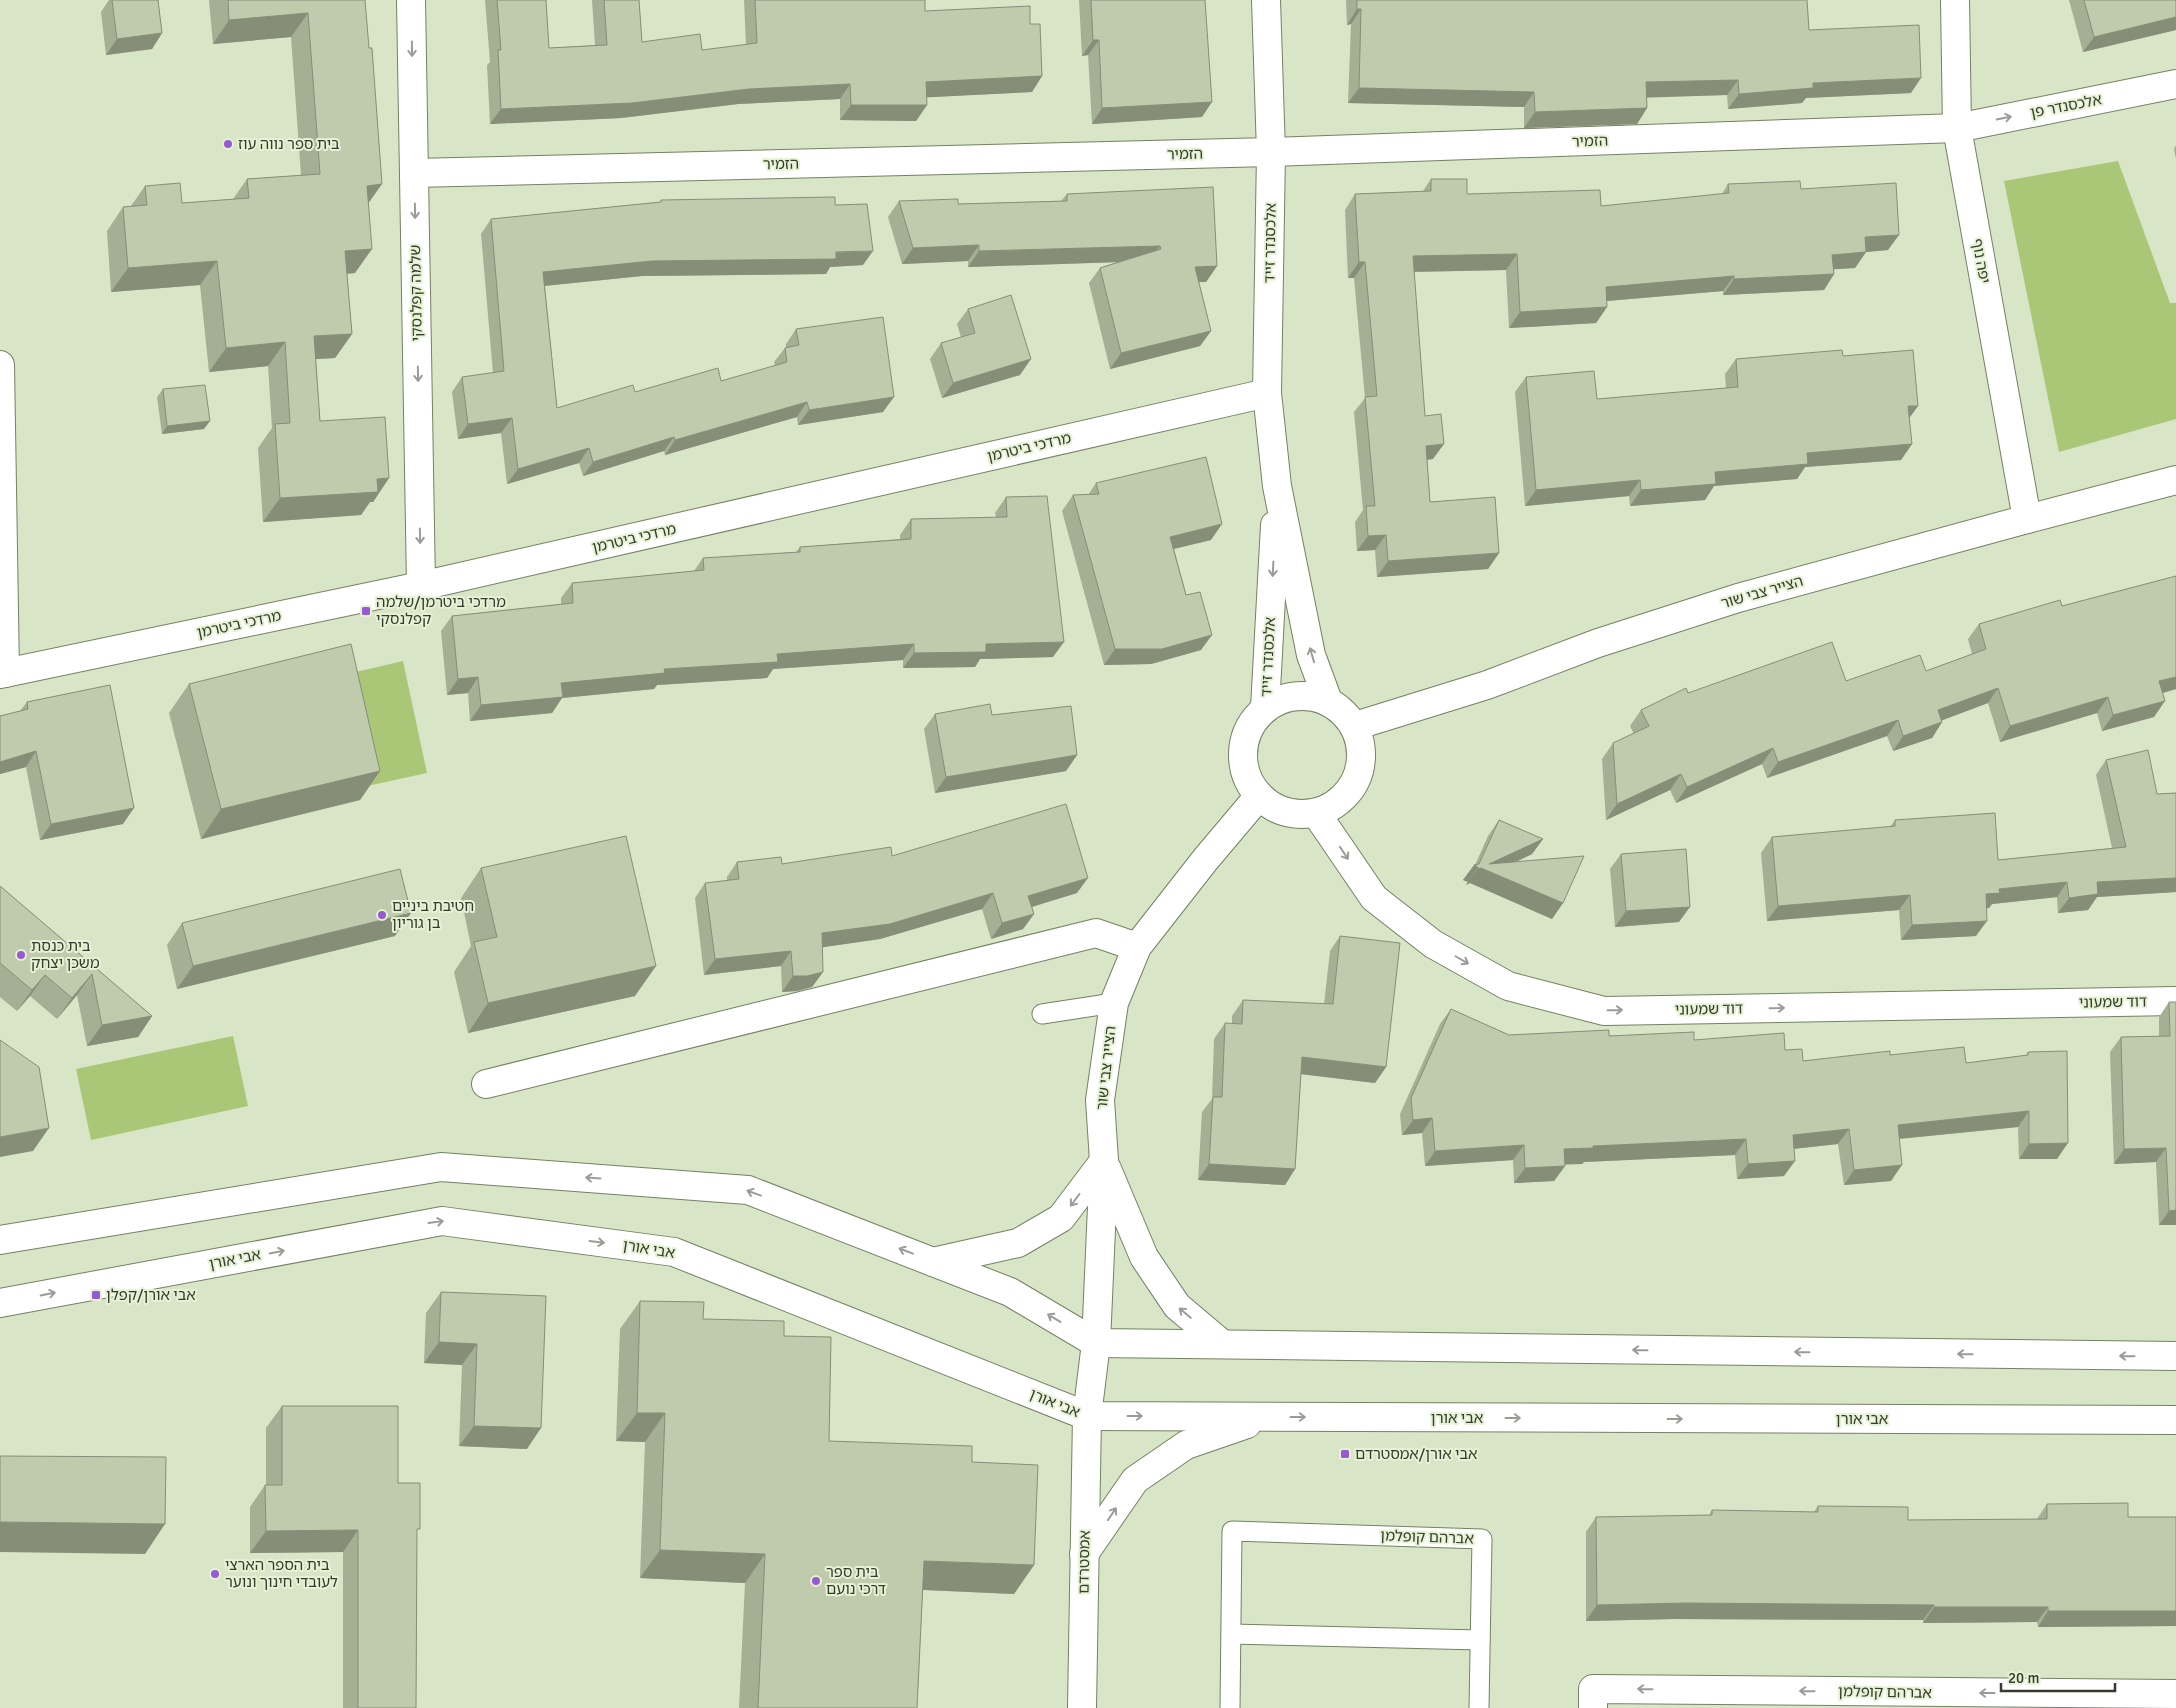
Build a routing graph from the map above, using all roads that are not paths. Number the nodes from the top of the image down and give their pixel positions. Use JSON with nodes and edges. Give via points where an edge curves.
{"nodes":[{"id":1,"x":411,"y":0,"type":"edge"},
{"id":2,"x":1266,"y":0,"type":"edge"},
{"id":3,"x":1955,"y":0,"type":"edge"},
{"id":4,"x":2176,"y":84,"type":"edge"},
{"id":5,"x":1957,"y":128,"type":"junction"},
{"id":6,"x":1271,"y":152,"type":"junction"},
{"id":7,"x":414,"y":173,"type":"junction"},
{"id":8,"x":0,"y":365,"type":"edge"},
{"id":9,"x":1267,"y":393,"type":"junction"},
{"id":10,"x":2176,"y":480,"type":"edge"},
{"id":11,"x":1277,"y":486,"type":"junction"},
{"id":12,"x":1,"y":506,"type":"edge"},
{"id":13,"x":2027,"y":519,"type":"junction"},
{"id":14,"x":421,"y":586,"type":"junction"},
{"id":15,"x":3,"y":674,"type":"edge"},
{"id":16,"x":1328,"y":701,"type":"junction"},
{"id":17,"x":1265,"y":708,"type":"junction"},
{"id":18,"x":1354,"y":726,"type":"junction"},
{"id":19,"x":1259,"y":796,"type":"junction"},
{"id":20,"x":1316,"y":812,"type":"junction"},
{"id":21,"x":1136,"y":947,"type":"junction"},
{"id":22,"x":2176,"y":1001,"type":"edge"},
{"id":23,"x":1114,"y":1003,"type":"junction"},
{"id":24,"x":1042,"y":1014,"type":"dead end"},
{"id":25,"x":486,"y":1084,"type":"dead end"},
{"id":26,"x":1104,"y":1161,"type":"junction"},
{"id":27,"x":0,"y":1240,"type":"edge"},
{"id":28,"x":933,"y":1262,"type":"junction"},
{"id":29,"x":0,"y":1303,"type":"edge"},
{"id":30,"x":1096,"y":1343,"type":"junction"},
{"id":31,"x":1222,"y":1344,"type":"junction"},
{"id":32,"x":2176,"y":1356,"type":"edge"},
{"id":33,"x":1086,"y":1416,"type":"junction"},
{"id":34,"x":1268,"y":1417,"type":"junction"},
{"id":35,"x":2176,"y":1420,"type":"edge"},
{"id":36,"x":1084,"y":1554,"type":"junction"},
{"id":37,"x":1231,"y":1634,"type":"junction"},
{"id":38,"x":1480,"y":1640,"type":"junction"},
{"id":39,"x":2176,"y":1694,"type":"edge"},
{"id":40,"x":1593,"y":1698,"type":"edge"},
{"id":41,"x":1915,"y":1700,"type":"edge"},
{"id":42,"x":1082,"y":1708,"type":"edge"},
{"id":43,"x":1230,"y":1708,"type":"edge"},
{"id":44,"x":1479,"y":1708,"type":"edge"}],
"edges":[{"from":1,"to":7,"type":"street","name":"שלמה קפלנסקי","one_way":true},
{"from":2,"to":6,"type":"street","name":"אלכסנדר זייד"},
{"from":3,"to":5,"type":"street","name":"יפה נוף"},
{"from":5,"to":4,"type":"street","name":"אלכסנדר פן","one_way":true},
{"from":5,"to":6,"type":"street","name":"הזמיר"},
{"from":5,"to":13,"type":"street","name":"יפה נוף"},
{"from":6,"to":7,"type":"street","name":"הזמיר"},
{"from":6,"to":9,"type":"street","name":"אלכסנדר זייד"},
{"from":7,"to":14,"type":"street","name":"שלמה קפלנסקי","one_way":true},
{"from":8,"to":12,"type":"street"},
{"from":9,"to":11,"type":"street","name":"אלכסנדר זייד"},
{"from":9,"to":14,"type":"street","name":"מרדכי ביטרמן"},
{"from":10,"to":13,"type":"street","name":"הצייר צבי שור"},
{"from":16,"to":11,"type":"street","name":"אלכסנדר זייד","one_way":true,"via":[[1311,655]]},
{"from":11,"to":17,"type":"street","name":"אלכסנדר זייד","one_way":true},
{"from":12,"to":15,"type":"street"},
{"from":13,"to":18,"type":"street","name":"הצייר צבי שור","via":[[1738,598],[1598,643],[1487,685]]},
{"from":14,"to":15,"type":"street","name":"מרדכי ביטרמן"},
{"from":16,"to":17,"type":"street","via":[[1313,696],[1296,696],[1280,699]]},
{"from":16,"to":18,"type":"street","via":[[1343,711]]},
{"from":17,"to":19,"type":"street","via":[[1252,722],[1244,740],[1242,761],[1247,780]]},
{"from":18,"to":20,"type":"street","via":[[1361,743],[1362,762],[1357,779],[1333,806]]},
{"from":19,"to":20,"type":"street","via":[[1275,809],[1295,814]]},
{"from":19,"to":21,"type":"street","name":"הצייר צבי שור"},
{"from":20,"to":22,"type":"street","name":"דוד שמעוני","one_way":true,"via":[[1374,898],[1433,944],[1508,986],[1604,1010]]},
{"from":21,"to":23,"type":"street","name":"הצייר צבי שור"},
{"from":21,"to":25,"type":"street","via":[[1096,933]]},
{"from":23,"to":24,"type":"lane"},
{"from":23,"to":26,"type":"street","name":"הצייר צבי שור","via":[[1100,1100]]},
{"from":26,"to":28,"type":"street","one_way":true,"via":[[1061,1218],[1018,1243]]},
{"from":26,"to":30,"type":"street","name":"הצייר צבי שור"},
{"from":31,"to":26,"type":"street","one_way":true,"via":[[1177,1306],[1144,1257]]},
{"from":28,"to":27,"type":"street","one_way":true,"via":[[748,1190],[441,1167]]},
{"from":30,"to":28,"type":"street","one_way":true,"via":[[1010,1292]]},
{"from":29,"to":33,"type":"street","name":"אבי אורן","one_way":true,"via":[[442,1221],[674,1252]]},
{"from":30,"to":31,"type":"street"},
{"from":30,"to":33,"type":"street","name":"הצייר צבי שור"},
{"from":32,"to":31,"type":"street","one_way":true},
{"from":33,"to":34,"type":"street","name":"אבי אורן","one_way":true},
{"from":33,"to":36,"type":"street","name":"אמסטרדם"},
{"from":34,"to":35,"type":"street","name":"אבי אורן","one_way":true},
{"from":36,"to":34,"type":"street","one_way":true,"via":[[1135,1480],[1186,1445]]},
{"from":36,"to":42,"type":"street","name":"אמסטרדם"},
{"from":37,"to":38,"type":"lane"},
{"from":37,"to":38,"type":"lane","name":"אברהם קופלמן","via":[[1232,1531],[1482,1539]]},
{"from":37,"to":43,"type":"lane"},
{"from":38,"to":44,"type":"lane","name":"אברהם קופלמן"},
{"from":39,"to":41,"type":"street","name":"אברהם קופלמן","one_way":true},
{"from":41,"to":40,"type":"street","name":"אברהם קופלמן","one_way":true}]}
